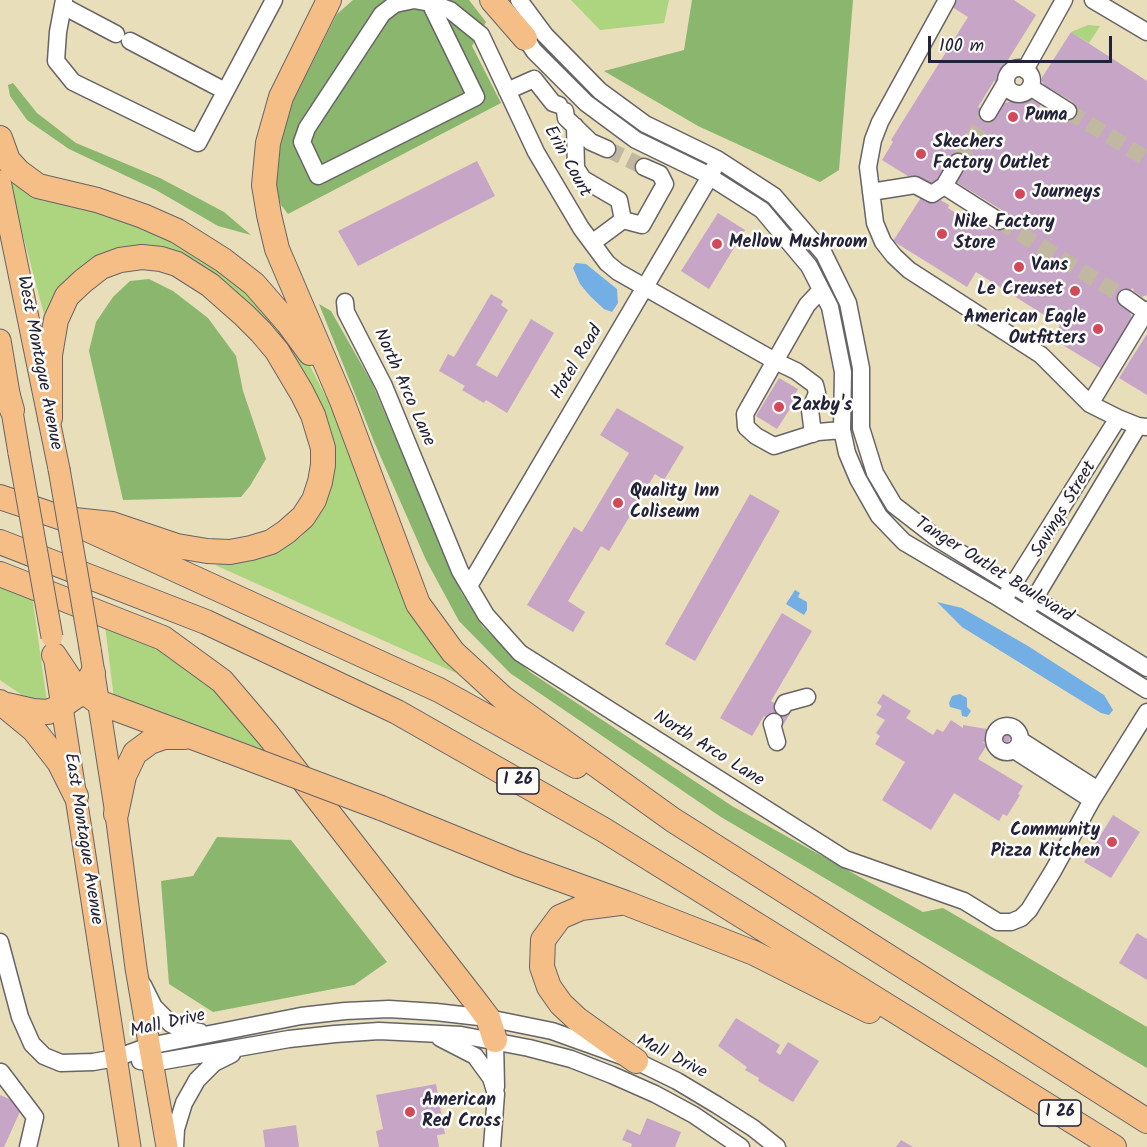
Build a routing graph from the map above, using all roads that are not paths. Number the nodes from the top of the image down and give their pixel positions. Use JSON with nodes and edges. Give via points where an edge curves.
{"nodes":[{"id":1,"x":274,"y":0,"type":"edge"},
{"id":2,"x":329,"y":0,"type":"edge"},
{"id":3,"x":492,"y":0,"type":"edge"},
{"id":4,"x":502,"y":0,"type":"edge"},
{"id":5,"x":519,"y":0,"type":"edge"},
{"id":6,"x":947,"y":0,"type":"edge"},
{"id":7,"x":1064,"y":0,"type":"edge"},
{"id":8,"x":1093,"y":0,"type":"edge"},
{"id":9,"x":64,"y":3,"type":"edge"},
{"id":10,"x":430,"y":3,"type":"junction"},
{"id":11,"x":1147,"y":32,"type":"edge"},
{"id":12,"x":481,"y":35,"type":"junction"},
{"id":13,"x":525,"y":38,"type":"junction"},
{"id":14,"x":452,"y":49,"type":"junction"},
{"id":15,"x":1025,"y":70,"type":"junction"},
{"id":16,"x":1005,"y":84,"type":"junction"},
{"id":17,"x":1030,"y":87,"type":"junction"},
{"id":18,"x":225,"y":91,"type":"junction"},
{"id":19,"x":507,"y":91,"type":"junction"},
{"id":20,"x":1068,"y":111,"type":"tunnel mouth"},
{"id":21,"x":561,"y":113,"type":"junction"},
{"id":22,"x":988,"y":113,"type":"tunnel mouth"},
{"id":23,"x":0,"y":138,"type":"edge"},
{"id":24,"x":607,"y":149,"type":"tunnel mouth"},
{"id":25,"x":717,"y":159,"type":"junction"},
{"id":26,"x":958,"y":162,"type":"tunnel mouth"},
{"id":27,"x":644,"y":167,"type":"tunnel mouth"},
{"id":28,"x":710,"y":177,"type":"junction"},
{"id":29,"x":0,"y":181,"type":"edge"},
{"id":30,"x":944,"y":186,"type":"junction"},
{"id":31,"x":871,"y":192,"type":"junction"},
{"id":32,"x":623,"y":220,"type":"junction"},
{"id":33,"x":999,"y":221,"type":"tunnel mouth"},
{"id":34,"x":592,"y":243,"type":"junction"},
{"id":35,"x":646,"y":286,"type":"junction"},
{"id":36,"x":821,"y":290,"type":"junction"},
{"id":37,"x":1126,"y":298,"type":"tunnel mouth"},
{"id":38,"x":345,"y":302,"type":"dead end"},
{"id":39,"x":1147,"y":311,"type":"edge"},
{"id":40,"x":0,"y":340,"type":"edge"},
{"id":41,"x":775,"y":361,"type":"junction"},
{"id":42,"x":0,"y":368,"type":"edge"},
{"id":43,"x":1090,"y":404,"type":"junction"},
{"id":44,"x":12,"y":410,"type":"junction"},
{"id":45,"x":50,"y":418,"type":"junction"},
{"id":46,"x":1118,"y":418,"type":"junction"},
{"id":47,"x":350,"y":426,"type":"junction"},
{"id":48,"x":1143,"y":427,"type":"edge"},
{"id":49,"x":842,"y":430,"type":"junction"},
{"id":50,"x":813,"y":434,"type":"junction"},
{"id":51,"x":0,"y":497,"type":"edge"},
{"id":52,"x":65,"y":519,"type":"junction"},
{"id":53,"x":33,"y":530,"type":"joint"},
{"id":54,"x":0,"y":542,"type":"edge"},
{"id":55,"x":72,"y":545,"type":"joint"},
{"id":56,"x":0,"y":574,"type":"edge"},
{"id":57,"x":1013,"y":585,"type":"junction"},
{"id":58,"x":469,"y":586,"type":"junction"},
{"id":59,"x":1035,"y":598,"type":"junction"},
{"id":60,"x":1004,"y":600,"type":"junction"},
{"id":61,"x":1025,"y":614,"type":"junction"},
{"id":62,"x":53,"y":646,"type":"junction"},
{"id":63,"x":1147,"y":668,"type":"edge"},
{"id":64,"x":91,"y":689,"type":"junction"},
{"id":65,"x":1147,"y":690,"type":"edge"},
{"id":66,"x":807,"y":697,"type":"dead end"},
{"id":67,"x":1,"y":703,"type":"edge"},
{"id":68,"x":62,"y":706,"type":"junction"},
{"id":69,"x":783,"y":707,"type":"dead end"},
{"id":70,"x":1147,"y":712,"type":"edge"},
{"id":71,"x":774,"y":722,"type":"dead end"},
{"id":72,"x":190,"y":737,"type":"junction"},
{"id":73,"x":777,"y":742,"type":"dead end"},
{"id":74,"x":1017,"y":745,"type":"dead end"},
{"id":75,"x":1095,"y":795,"type":"junction"},
{"id":76,"x":76,"y":796,"type":"junction"},
{"id":77,"x":116,"y":814,"type":"junction"},
{"id":78,"x":673,"y":820,"type":"junction"},
{"id":79,"x":627,"y":903,"type":"junction"},
{"id":80,"x":0,"y":942,"type":"edge"},
{"id":81,"x":136,"y":968,"type":"junction"},
{"id":82,"x":492,"y":1029,"type":"junction"},
{"id":83,"x":426,"y":1032,"type":"junction"},
{"id":84,"x":216,"y":1033,"type":"junction"},
{"id":85,"x":245,"y":1047,"type":"junction"},
{"id":86,"x":151,"y":1055,"type":"junction"},
{"id":87,"x":116,"y":1058,"type":"junction"},
{"id":88,"x":636,"y":1061,"type":"junction"},
{"id":89,"x":0,"y":1071,"type":"edge"},
{"id":90,"x":1005,"y":1079,"type":"junction"},
{"id":91,"x":496,"y":1094,"type":"junction"},
{"id":92,"x":1147,"y":1121,"type":"edge"},
{"id":93,"x":28,"y":1147,"type":"edge"},
{"id":94,"x":130,"y":1147,"type":"edge"},
{"id":95,"x":167,"y":1147,"type":"edge"},
{"id":96,"x":175,"y":1147,"type":"edge"},
{"id":97,"x":492,"y":1147,"type":"edge"},
{"id":98,"x":741,"y":1147,"type":"edge"},
{"id":99,"x":777,"y":1147,"type":"edge"},
{"id":100,"x":1114,"y":1147,"type":"edge"}],
"edges":[{"from":1,"to":18,"type":"street"},
{"from":2,"to":47,"type":"highway","via":[[281,97],[268,143],[264,185],[277,249]]},
{"from":3,"to":13,"type":"highway"},
{"from":4,"to":13,"type":"street","name":"Tanger Outlet Boulevard"},
{"from":5,"to":25,"type":"street","name":"Tanger Outlet Boulevard","via":[[545,35],[600,91],[645,124]]},
{"from":6,"to":31,"type":"street","via":[[880,122],[868,167]]},
{"from":7,"to":15,"type":"street"},
{"from":8,"to":11,"type":"street"},
{"from":9,"to":18,"type":"street"},
{"from":9,"to":18,"type":"street","via":[[56,61],[73,82],[198,143]]},
{"from":10,"to":12,"type":"street","via":[[450,10]]},
{"from":10,"to":14,"type":"street"},
{"from":10,"to":14,"type":"street","via":[[414,0],[395,4],[382,14],[307,128],[302,142],[318,176],[476,98]]},
{"from":12,"to":14,"type":"street"},
{"from":12,"to":19,"type":"street","name":"Erin Court"},
{"from":13,"to":28,"type":"street","name":"Tanger Outlet Boulevard","via":[[586,103],[636,140]]},
{"from":15,"to":16,"type":"street","via":[[1009,72]]},
{"from":15,"to":17,"type":"street","via":[[1031,77]]},
{"from":16,"to":17,"type":"street","via":[[1017,94]]},
{"from":16,"to":22,"type":"street"},
{"from":17,"to":20,"type":"street"},
{"from":19,"to":21,"type":"street","via":[[534,79]]},
{"from":19,"to":34,"type":"street","name":"Erin Court","via":[[536,152]]},
{"from":21,"to":24,"type":"street","via":[[591,142]]},
{"from":21,"to":32,"type":"street","via":[[576,168],[583,179],[619,200]]},
{"from":23,"to":47,"type":"highway","via":[[8,160],[38,186],[97,200],[177,231],[254,284],[315,361]]},
{"from":25,"to":28,"type":"street","name":"Hotel Road"},
{"from":25,"to":57,"type":"street","name":"Tanger Outlet Boulevard","via":[[774,196],[824,254],[849,303],[861,368],[861,428],[875,473],[894,505]]},
{"from":26,"to":30,"type":"street"},
{"from":27,"to":32,"type":"street","via":[[660,174],[665,184],[642,225]]},
{"from":28,"to":35,"type":"street","name":"Hotel Road"},
{"from":28,"to":36,"type":"street","name":"Tanger Outlet Boulevard","via":[[762,210],[809,266]]},
{"from":29,"to":45,"type":"main road","name":"West Montague Avenue"},
{"from":30,"to":31,"type":"street","via":[[932,194],[915,185]]},
{"from":30,"to":33,"type":"street"},
{"from":31,"to":43,"type":"street","via":[[875,223],[894,256],[909,270],[1041,355]]},
{"from":32,"to":34,"type":"street"},
{"from":34,"to":35,"type":"street","name":"Erin Court","via":[[618,272]]},
{"from":35,"to":41,"type":"street","name":"Erin Court"},
{"from":35,"to":58,"type":"street","name":"Hotel Road"},
{"from":36,"to":41,"type":"street","via":[[807,304]]},
{"from":36,"to":49,"type":"street","name":"Tanger Outlet Boulevard","via":[[830,307],[843,372]]},
{"from":37,"to":39,"type":"street"},
{"from":38,"to":58,"type":"street","name":"North Arco Lane","via":[[346,312],[384,386]]},
{"from":39,"to":43,"type":"street"},
{"from":40,"to":44,"type":"main road","name":"West Montague Avenue"},
{"from":41,"to":50,"type":"street","name":"Erin Court","via":[[815,385],[817,393],[810,410]]},
{"from":41,"to":50,"type":"street","via":[[745,414],[746,427],[774,446]]},
{"from":42,"to":44,"type":"highway"},
{"from":43,"to":46,"type":"street"},
{"from":44,"to":53,"type":"main road","name":"West Montague Avenue","bridge":true},
{"from":45,"to":52,"type":"highway","via":[[50,354],[56,320],[67,297],[101,267],[142,257],[161,259],[210,285],[261,332],[302,393],[323,448],[320,482],[303,517],[271,542],[251,548],[207,551],[177,546],[112,524]]},
{"from":45,"to":55,"type":"main road","name":"West Montague Avenue","bridge":true},
{"from":46,"to":48,"type":"street"},
{"from":46,"to":57,"type":"street","name":"Savings Street"},
{"from":47,"to":78,"type":"highway","via":[[418,604],[453,652],[503,698]]},
{"from":48,"to":59,"type":"street","name":"Savings Street"},
{"from":49,"to":50,"type":"street"},
{"from":49,"to":60,"type":"street","name":"Tanger Outlet Boulevard","via":[[858,479],[879,516],[904,542]]},
{"from":51,"to":52,"type":"highway","number":"I 26"},
{"from":52,"to":78,"type":"highway","number":"I 26","via":[[439,690]]},
{"from":53,"to":62,"type":"main road","name":"East Montague Avenue","bridge":true},
{"from":54,"to":90,"type":"highway","number":"I 26","via":[[206,622],[397,712],[604,830]]},
{"from":55,"to":64,"type":"main road","name":"East Montague Avenue","bridge":true,"via":[[90,648]]},
{"from":56,"to":82,"type":"highway","via":[[163,638],[222,681],[268,735]]},
{"from":57,"to":59,"type":"street","name":"Tanger Outlet Boulevard"},
{"from":57,"to":60,"type":"street","name":"Savings Street"},
{"from":58,"to":75,"type":"street","name":"North Arco Lane","via":[[486,615],[520,653],[578,691],[845,859],[964,901],[998,922],[1011,922],[1029,910]]},
{"from":59,"to":61,"type":"street","name":"Savings Street"},
{"from":59,"to":63,"type":"street","name":"Tanger Outlet Boulevard"},
{"from":60,"to":61,"type":"street","name":"Tanger Outlet Boulevard"},
{"from":61,"to":65,"type":"street","name":"Tanger Outlet Boulevard"},
{"from":62,"to":64,"type":"highway","via":[[74,685]]},
{"from":62,"to":68,"type":"main road","name":"East Montague Avenue"},
{"from":64,"to":68,"type":"highway"},
{"from":64,"to":72,"type":"highway"},
{"from":64,"to":77,"type":"main road","name":"East Montague Avenue"},
{"from":66,"to":69,"type":"street"},
{"from":67,"to":68,"type":"highway","via":[[48,712]]},
{"from":67,"to":76,"type":"highway","via":[[34,730],[59,762]]},
{"from":68,"to":76,"type":"main road","name":"East Montague Avenue"},
{"from":70,"to":75,"type":"street","name":"North Arco Lane"},
{"from":71,"to":73,"type":"street"},
{"from":72,"to":77,"type":"highway","via":[[164,737],[135,753],[124,777]]},
{"from":72,"to":79,"type":"highway","bridge":true},
{"from":74,"to":75,"type":"street"},
{"from":76,"to":87,"type":"main road","name":"East Montague Avenue"},
{"from":77,"to":81,"type":"main road","name":"East Montague Avenue"},
{"from":78,"to":92,"type":"highway","number":"I 26"},
{"from":79,"to":88,"type":"highway","via":[[581,908],[560,917],[543,940],[541,955],[545,978],[561,1004]]},
{"from":79,"to":90,"type":"highway","via":[[754,953]]},
{"from":80,"to":87,"type":"street","name":"Mall Drive","via":[[20,1017],[32,1044],[44,1056],[61,1064]]},
{"from":81,"to":84,"type":"street","via":[[154,1007],[171,1024]]},
{"from":81,"to":86,"type":"main road","name":"East Montague Avenue"},
{"from":82,"to":83,"type":"street","name":"Mall Drive"},
{"from":82,"to":84,"type":"street","name":"Mall Drive","via":[[424,1011],[345,1011]]},
{"from":82,"to":88,"type":"street","name":"Mall Drive","via":[[552,1031]]},
{"from":82,"to":91,"type":"street"},
{"from":82,"to":98,"type":"street","name":"Mall Drive","via":[[654,1094]]},
{"from":83,"to":85,"type":"street","name":"Mall Drive","via":[[335,1034]]},
{"from":83,"to":91,"type":"street","via":[[475,1056],[491,1078]]},
{"from":84,"to":86,"type":"street","name":"Mall Drive"},
{"from":85,"to":86,"type":"street","name":"Mall Drive"},
{"from":85,"to":96,"type":"street","via":[[214,1064],[197,1080],[184,1103]]},
{"from":86,"to":87,"type":"street","name":"Mall Drive"},
{"from":86,"to":95,"type":"main road","name":"East Montague Avenue"},
{"from":87,"to":94,"type":"main road","name":"East Montague Avenue"},
{"from":88,"to":99,"type":"street","name":"Mall Drive","via":[[717,1105]]},
{"from":89,"to":93,"type":"street","via":[[35,1117]]},
{"from":90,"to":100,"type":"highway","number":"I 26"},
{"from":91,"to":97,"type":"street"}]}
